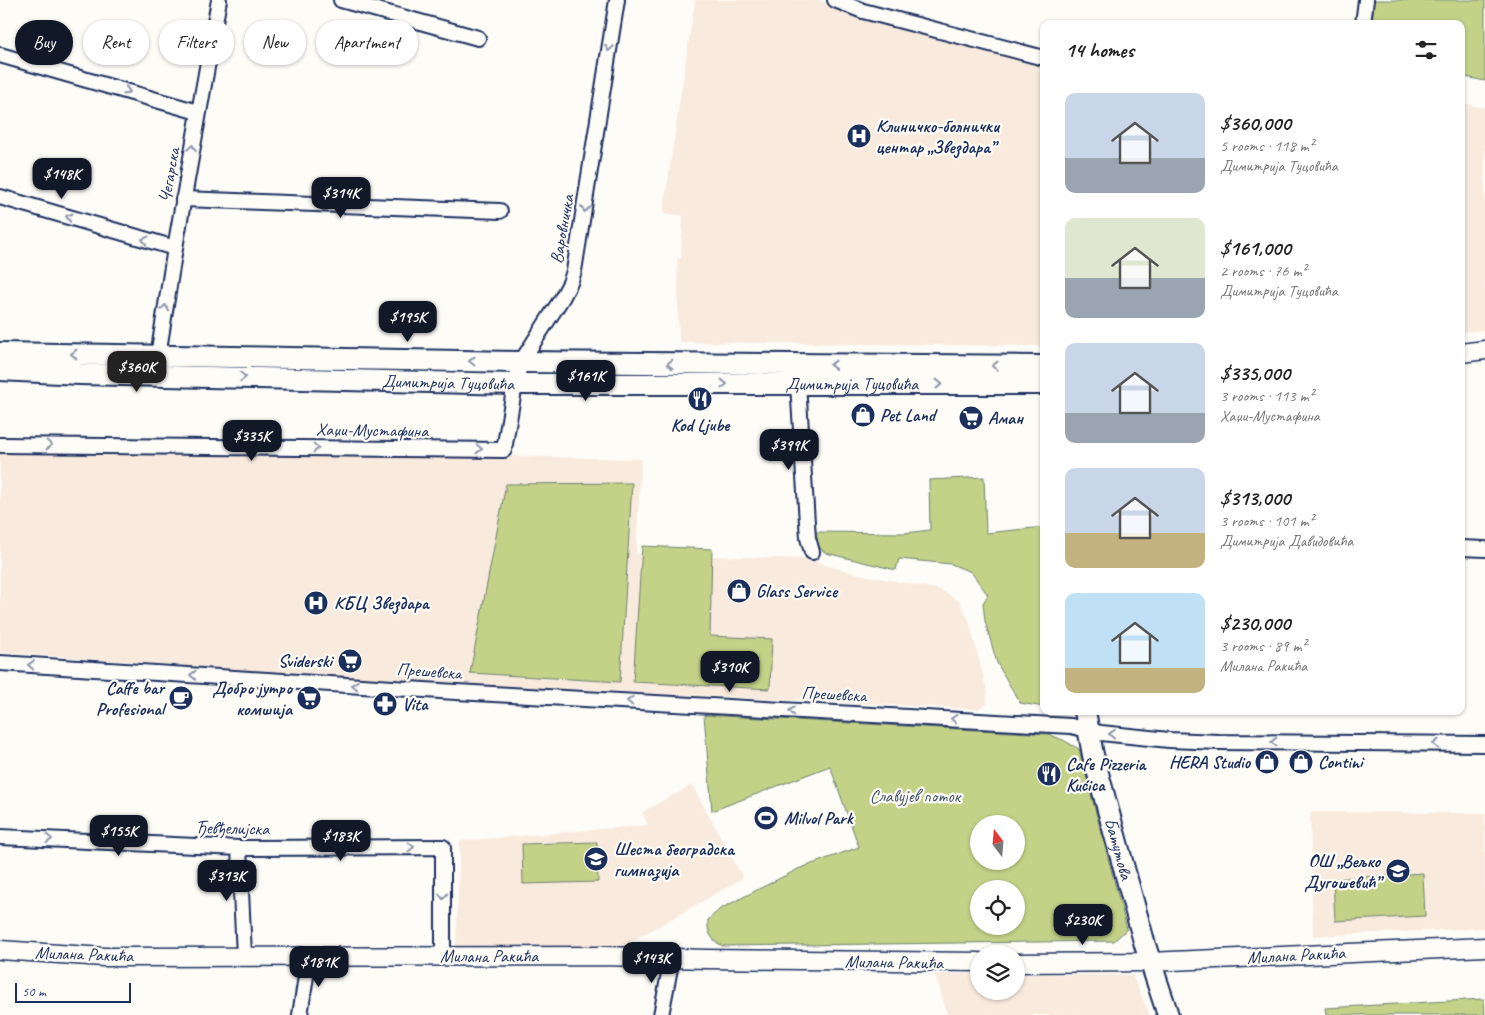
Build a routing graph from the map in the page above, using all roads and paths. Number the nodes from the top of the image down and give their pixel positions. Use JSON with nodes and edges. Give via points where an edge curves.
{"nodes":[{"id":1,"x":219,"y":0,"type":"edge"},
{"id":2,"x":341,"y":0,"type":"edge"},
{"id":3,"x":617,"y":0,"type":"edge"},
{"id":4,"x":835,"y":0,"type":"edge"},
{"id":5,"x":1366,"y":0,"type":"edge"},
{"id":6,"x":1364,"y":20,"type":"edge"},
{"id":7,"x":478,"y":38,"type":"dead end"},
{"id":8,"x":0,"y":55,"type":"edge"},
{"id":9,"x":1040,"y":57,"type":"edge"},
{"id":10,"x":198,"y":112,"type":"junction"},
{"id":11,"x":0,"y":197,"type":"edge"},
{"id":12,"x":184,"y":199,"type":"junction"},
{"id":13,"x":500,"y":211,"type":"dead end"},
{"id":14,"x":175,"y":248,"type":"junction"},
{"id":15,"x":1485,"y":350,"type":"edge"},
{"id":16,"x":1465,"y":352,"type":"edge"},
{"id":17,"x":0,"y":353,"type":"edge"},
{"id":18,"x":158,"y":356,"type":"junction"},
{"id":19,"x":520,"y":362,"type":"junction"},
{"id":20,"x":1040,"y":366,"type":"edge"},
{"id":21,"x":0,"y":370,"type":"edge"},
{"id":22,"x":515,"y":384,"type":"junction"},
{"id":23,"x":798,"y":384,"type":"junction"},
{"id":24,"x":1040,"y":384,"type":"edge"},
{"id":25,"x":0,"y":445,"type":"edge"},
{"id":26,"x":504,"y":450,"type":"joint"},
{"id":27,"x":1465,"y":548,"type":"edge"},
{"id":28,"x":1485,"y":549,"type":"edge"},
{"id":29,"x":812,"y":552,"type":"dead end"},
{"id":30,"x":0,"y":663,"type":"edge"},
{"id":31,"x":1086,"y":720,"type":"edge"},
{"id":32,"x":1485,"y":744,"type":"edge"},
{"id":33,"x":0,"y":837,"type":"edge"},
{"id":34,"x":240,"y":848,"type":"junction"},
{"id":35,"x":1485,"y":947,"type":"edge"},
{"id":36,"x":0,"y":950,"type":"edge"},
{"id":37,"x":244,"y":956,"type":"junction"},
{"id":38,"x":442,"y":956,"type":"junction"},
{"id":39,"x":309,"y":957,"type":"junction"},
{"id":40,"x":672,"y":958,"type":"junction"},
{"id":41,"x":970,"y":962,"type":"edge"},
{"id":42,"x":1025,"y":962,"type":"edge"},
{"id":43,"x":1149,"y":962,"type":"junction"},
{"id":44,"x":300,"y":1015,"type":"edge"},
{"id":45,"x":661,"y":1015,"type":"edge"},
{"id":46,"x":1168,"y":1015,"type":"edge"}],
"edges":[{"from":1,"to":10,"type":"street","name":"Чегарска"},
{"from":2,"to":7,"type":"street"},
{"from":3,"to":19,"type":"street","name":"Варовничка","one_way":true,"via":[[574,271],[562,298]]},
{"from":4,"to":9,"type":"street"},
{"from":5,"to":6,"type":"street"},
{"from":8,"to":10,"type":"street","one_way":true},
{"from":12,"to":10,"type":"street","name":"Чегарска","one_way":true},
{"from":14,"to":11,"type":"street","one_way":true},
{"from":12,"to":13,"type":"street"},
{"from":12,"to":14,"type":"street","name":"Чегарска"},
{"from":18,"to":14,"type":"street","name":"Чегарска","one_way":true},
{"from":15,"to":16,"type":"street"},
{"from":18,"to":17,"type":"main road","name":"Димитрија Туцовића","one_way":true},
{"from":19,"to":18,"type":"main road","name":"Димитрија Туцовића","one_way":true},
{"from":20,"to":19,"type":"main road","name":"Димитрија Туцовића","one_way":true},
{"from":19,"to":22,"type":"street","name":"Варовничка"},
{"from":21,"to":22,"type":"main road","name":"Димитрија Туцовића","one_way":true},
{"from":22,"to":23,"type":"main road","name":"Димитрија Туцовића","one_way":true},
{"from":22,"to":26,"type":"street","name":"Варовничка"},
{"from":23,"to":24,"type":"main road","name":"Димитрија Туцовића","one_way":true},
{"from":23,"to":29,"type":"street","via":[[808,538]]},
{"from":25,"to":26,"type":"street","name":"Хаџи-Мустафина","one_way":true},
{"from":27,"to":28,"type":"street"},
{"from":31,"to":30,"type":"street","name":"Прешевска","one_way":true,"via":[[1071,726]]},
{"from":32,"to":31,"type":"street","name":"Прешевска","one_way":true,"via":[[1169,740],[1110,734]]},
{"from":31,"to":43,"type":"main road","name":"Батутова"},
{"from":33,"to":34,"type":"street","name":"Ђевђелијска","one_way":true},
{"from":34,"to":37,"type":"street"},
{"from":34,"to":38,"type":"street","name":"Ђевђелијска","one_way":true,"via":[[443,847]]},
{"from":35,"to":43,"type":"street","name":"Милана Ракића"},
{"from":36,"to":37,"type":"street","name":"Милана Ракића","via":[[104,957]]},
{"from":37,"to":39,"type":"street","name":"Милана Ракића"},
{"from":38,"to":39,"type":"street","name":"Милана Ракића"},
{"from":38,"to":40,"type":"street","name":"Милана Ракића"},
{"from":39,"to":44,"type":"street"},
{"from":40,"to":41,"type":"street","name":"Милана Ракића"},
{"from":40,"to":45,"type":"street"},
{"from":42,"to":43,"type":"street","name":"Милана Ракића"},
{"from":43,"to":46,"type":"main road","name":"Батутова"}]}
